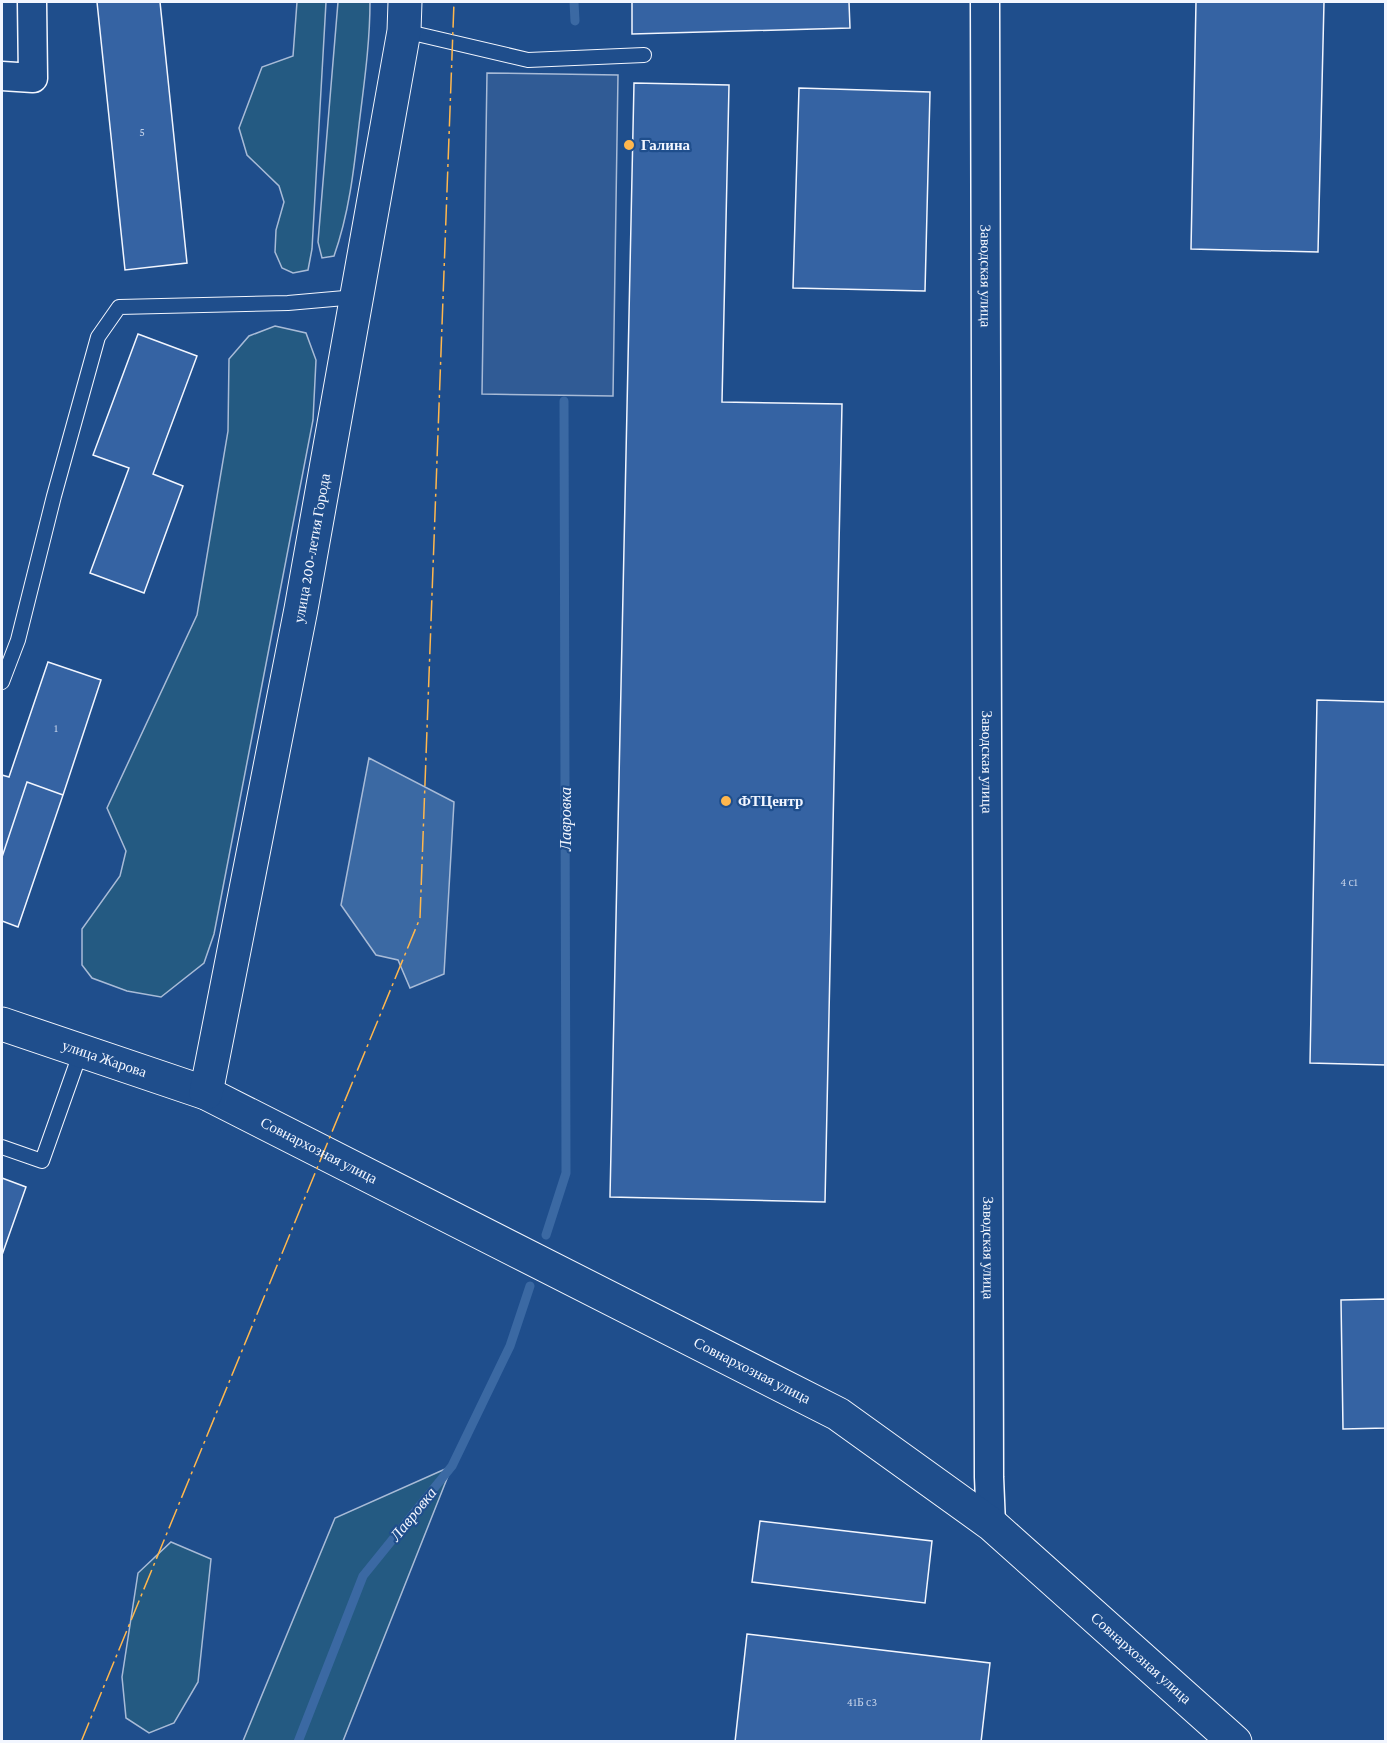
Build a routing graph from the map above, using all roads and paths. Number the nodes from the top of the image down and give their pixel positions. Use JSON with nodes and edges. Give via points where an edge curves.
{"nodes":[{"id":1,"x":33,"y":2,"type":"edge"},
{"id":2,"x":986,"y":2,"type":"edge"},
{"id":3,"x":405,"y":16,"type":"edge"},
{"id":4,"x":644,"y":55,"type":"dead end"},
{"id":5,"x":2,"y":76,"type":"edge"},
{"id":6,"x":356,"y":297,"type":"junction"},
{"id":7,"x":2,"y":682,"type":"edge"},
{"id":8,"x":2,"y":1024,"type":"edge"},
{"id":9,"x":81,"y":1050,"type":"junction"},
{"id":10,"x":206,"y":1093,"type":"junction"},
{"id":11,"x":2,"y":1147,"type":"edge"},
{"id":12,"x":992,"y":1524,"type":"junction"},
{"id":13,"x":1235,"y":1742,"type":"edge"}],
"edges":[{"from":1,"to":5,"type":"street","via":[[33,78]]},
{"from":2,"to":12,"type":"street","name":"Заводская улица"},
{"from":3,"to":4,"type":"lane","via":[[528,60]]},
{"from":3,"to":6,"type":"street","name":"улица 200-летия Города"},
{"from":6,"to":7,"type":"lane","via":[[288,303],[119,307],[98,337],[18,640]]},
{"from":6,"to":10,"type":"street","name":"улица 200-летия Города","via":[[301,609]]},
{"from":8,"to":9,"type":"street","name":"улица Жарова"},
{"from":9,"to":10,"type":"street","name":"улица Жарова"},
{"from":9,"to":11,"type":"lane","via":[[42,1161]]},
{"from":10,"to":12,"type":"street","name":"Совнархозная улица","via":[[838,1414]]},
{"from":12,"to":13,"type":"street","name":"Совнархозная улица"}]}
